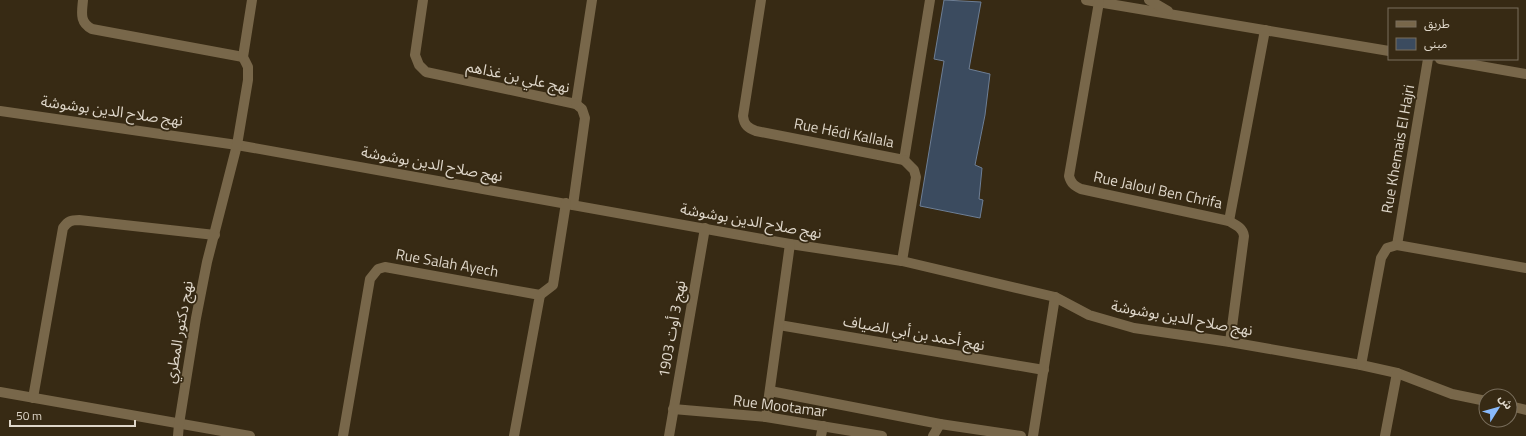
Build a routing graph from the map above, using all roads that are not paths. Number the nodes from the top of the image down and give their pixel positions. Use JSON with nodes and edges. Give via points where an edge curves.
{"nodes":[{"id":1,"x":84,"y":0,"type":"edge"},
{"id":2,"x":252,"y":0,"type":"edge"},
{"id":3,"x":423,"y":0,"type":"edge"},
{"id":4,"x":592,"y":0,"type":"edge"},
{"id":5,"x":761,"y":0,"type":"edge"},
{"id":6,"x":930,"y":0,"type":"edge"},
{"id":7,"x":1086,"y":0,"type":"edge"},
{"id":8,"x":1149,"y":0,"type":"edge"},
{"id":9,"x":1099,"y":2,"type":"junction"},
{"id":10,"x":1174,"y":15,"type":"junction"},
{"id":11,"x":1265,"y":30,"type":"junction"},
{"id":12,"x":1388,"y":51,"type":"edge"},
{"id":13,"x":244,"y":57,"type":"junction"},
{"id":14,"x":1428,"y":60,"type":"edge"},
{"id":15,"x":1446,"y":60,"type":"edge"},
{"id":16,"x":1526,"y":74,"type":"edge"},
{"id":17,"x":576,"y":104,"type":"junction"},
{"id":18,"x":0,"y":111,"type":"edge"},
{"id":19,"x":237,"y":145,"type":"junction"},
{"id":20,"x":904,"y":160,"type":"junction"},
{"id":21,"x":570,"y":204,"type":"junction"},
{"id":22,"x":1229,"y":221,"type":"junction"},
{"id":23,"x":705,"y":228,"type":"junction"},
{"id":24,"x":215,"y":235,"type":"junction"},
{"id":25,"x":790,"y":244,"type":"junction"},
{"id":26,"x":1397,"y":244,"type":"junction"},
{"id":27,"x":902,"y":261,"type":"junction"},
{"id":28,"x":1526,"y":268,"type":"edge"},
{"id":29,"x":540,"y":295,"type":"junction"},
{"id":30,"x":1055,"y":297,"type":"junction"},
{"id":31,"x":779,"y":325,"type":"junction"},
{"id":32,"x":1230,"y":342,"type":"junction"},
{"id":33,"x":1361,"y":365,"type":"junction"},
{"id":34,"x":1044,"y":370,"type":"junction"},
{"id":35,"x":1397,"y":373,"type":"junction"},
{"id":36,"x":770,"y":391,"type":"junction"},
{"id":37,"x":0,"y":392,"type":"edge"},
{"id":38,"x":33,"y":398,"type":"junction"},
{"id":39,"x":1478,"y":399,"type":"edge"},
{"id":40,"x":674,"y":409,"type":"junction"},
{"id":41,"x":766,"y":418,"type":"junction"},
{"id":42,"x":178,"y":424,"type":"junction"},
{"id":43,"x":940,"y":424,"type":"junction"},
{"id":44,"x":822,"y":431,"type":"edge"},
{"id":45,"x":178,"y":436,"type":"edge"},
{"id":46,"x":250,"y":436,"type":"edge"},
{"id":47,"x":343,"y":436,"type":"edge"},
{"id":48,"x":514,"y":436,"type":"edge"},
{"id":49,"x":669,"y":436,"type":"edge"},
{"id":50,"x":882,"y":436,"type":"edge"},
{"id":51,"x":933,"y":436,"type":"edge"},
{"id":52,"x":1021,"y":436,"type":"edge"},
{"id":53,"x":1033,"y":436,"type":"edge"},
{"id":54,"x":1385,"y":436,"type":"edge"}],
"edges":[{"from":1,"to":13,"type":"street","via":[[81,15],[83,21],[92,29]]},
{"from":2,"to":13,"type":"street","name":"نهج دكتور المطري"},
{"from":3,"to":17,"type":"street","name":"نهج علي بن غذاهم","via":[[415,55],[419,65],[426,72]]},
{"from":4,"to":17,"type":"street","name":"نهج علي بن غذاهم"},
{"from":5,"to":20,"type":"street","name":"Rue Hédi Kallala","via":[[744,123],[756,132]]},
{"from":6,"to":20,"type":"street","name":"Rue Hédi Kallala"},
{"from":7,"to":9,"type":"street"},
{"from":8,"to":10,"type":"street"},
{"from":9,"to":10,"type":"street"},
{"from":9,"to":22,"type":"street","name":"Rue Jaloul Ben Chrifa","via":[[1070,181],[1081,189]]},
{"from":10,"to":11,"type":"street"},
{"from":11,"to":12,"type":"street"},
{"from":11,"to":22,"type":"street","name":"Rue Jaloul Ben Chrifa"},
{"from":13,"to":19,"type":"street","name":"نهج دكتور المطري","via":[[248,67],[248,80]]},
{"from":14,"to":26,"type":"street","name":"Rue Khemais El Hajri"},
{"from":15,"to":16,"type":"street"},
{"from":17,"to":21,"type":"street","via":[[582,109],[585,118]]},
{"from":18,"to":19,"type":"street","name":"نهج صلاح الدين بوشوشة"},
{"from":19,"to":21,"type":"street","name":"نهج صلاح الدين بوشوشة"},
{"from":19,"to":24,"type":"street","name":"نهج دكتور المطري"},
{"from":20,"to":27,"type":"street","via":[[914,170],[916,177]]},
{"from":21,"to":23,"type":"street","name":"نهج صلاح الدين بوشوشة"},
{"from":21,"to":29,"type":"street","via":[[553,285]]},
{"from":22,"to":32,"type":"street","via":[[1243,231],[1244,236]]},
{"from":23,"to":25,"type":"street","name":"نهج صلاح الدين بوشوشة"},
{"from":23,"to":40,"type":"street","name":"نهج 3 أوت 1903"},
{"from":24,"to":38,"type":"street","via":[[79,220],[67,222],[63,228]]},
{"from":24,"to":42,"type":"street","name":"نهج دكتور المطري","via":[[196,318]]},
{"from":25,"to":27,"type":"street","name":"نهج صلاح الدين بوشوشة"},
{"from":25,"to":31,"type":"street"},
{"from":26,"to":28,"type":"street"},
{"from":26,"to":33,"type":"street","via":[[1387,248],[1381,258]]},
{"from":27,"to":30,"type":"street","name":"نهج صلاح الدين بوشوشة"},
{"from":29,"to":47,"type":"street","name":"Rue Salah Ayech","via":[[385,267],[378,269],[370,279]]},
{"from":29,"to":48,"type":"street"},
{"from":30,"to":32,"type":"street","name":"نهج صلاح الدين بوشوشة","via":[[1089,315],[1134,328]]},
{"from":30,"to":34,"type":"street"},
{"from":31,"to":34,"type":"street","name":"نهج أحمد بن أبي الضياف"},
{"from":31,"to":36,"type":"street"},
{"from":32,"to":33,"type":"street","name":"نهج صلاح الدين بوشوشة"},
{"from":33,"to":35,"type":"street","name":"نهج صلاح الدين بوشوشة"},
{"from":34,"to":53,"type":"street"},
{"from":35,"to":39,"type":"street","name":"نهج صلاح الدين بوشوشة","via":[[1452,394]]},
{"from":35,"to":54,"type":"street"},
{"from":36,"to":41,"type":"street"},
{"from":36,"to":43,"type":"street","name":"Rue Mootamar"},
{"from":37,"to":38,"type":"street"},
{"from":38,"to":42,"type":"street"},
{"from":40,"to":41,"type":"street","name":"Rue Mootamar"},
{"from":40,"to":49,"type":"street","name":"نهج 3 أوت 1903"},
{"from":41,"to":44,"type":"street","name":"Rue Mootamar"},
{"from":42,"to":45,"type":"street","name":"نهج دكتور المطري"},
{"from":42,"to":46,"type":"street"},
{"from":43,"to":51,"type":"street"},
{"from":43,"to":52,"type":"street","name":"Rue Mootamar"},
{"from":44,"to":50,"type":"street","name":"Rue Mootamar"}]}
